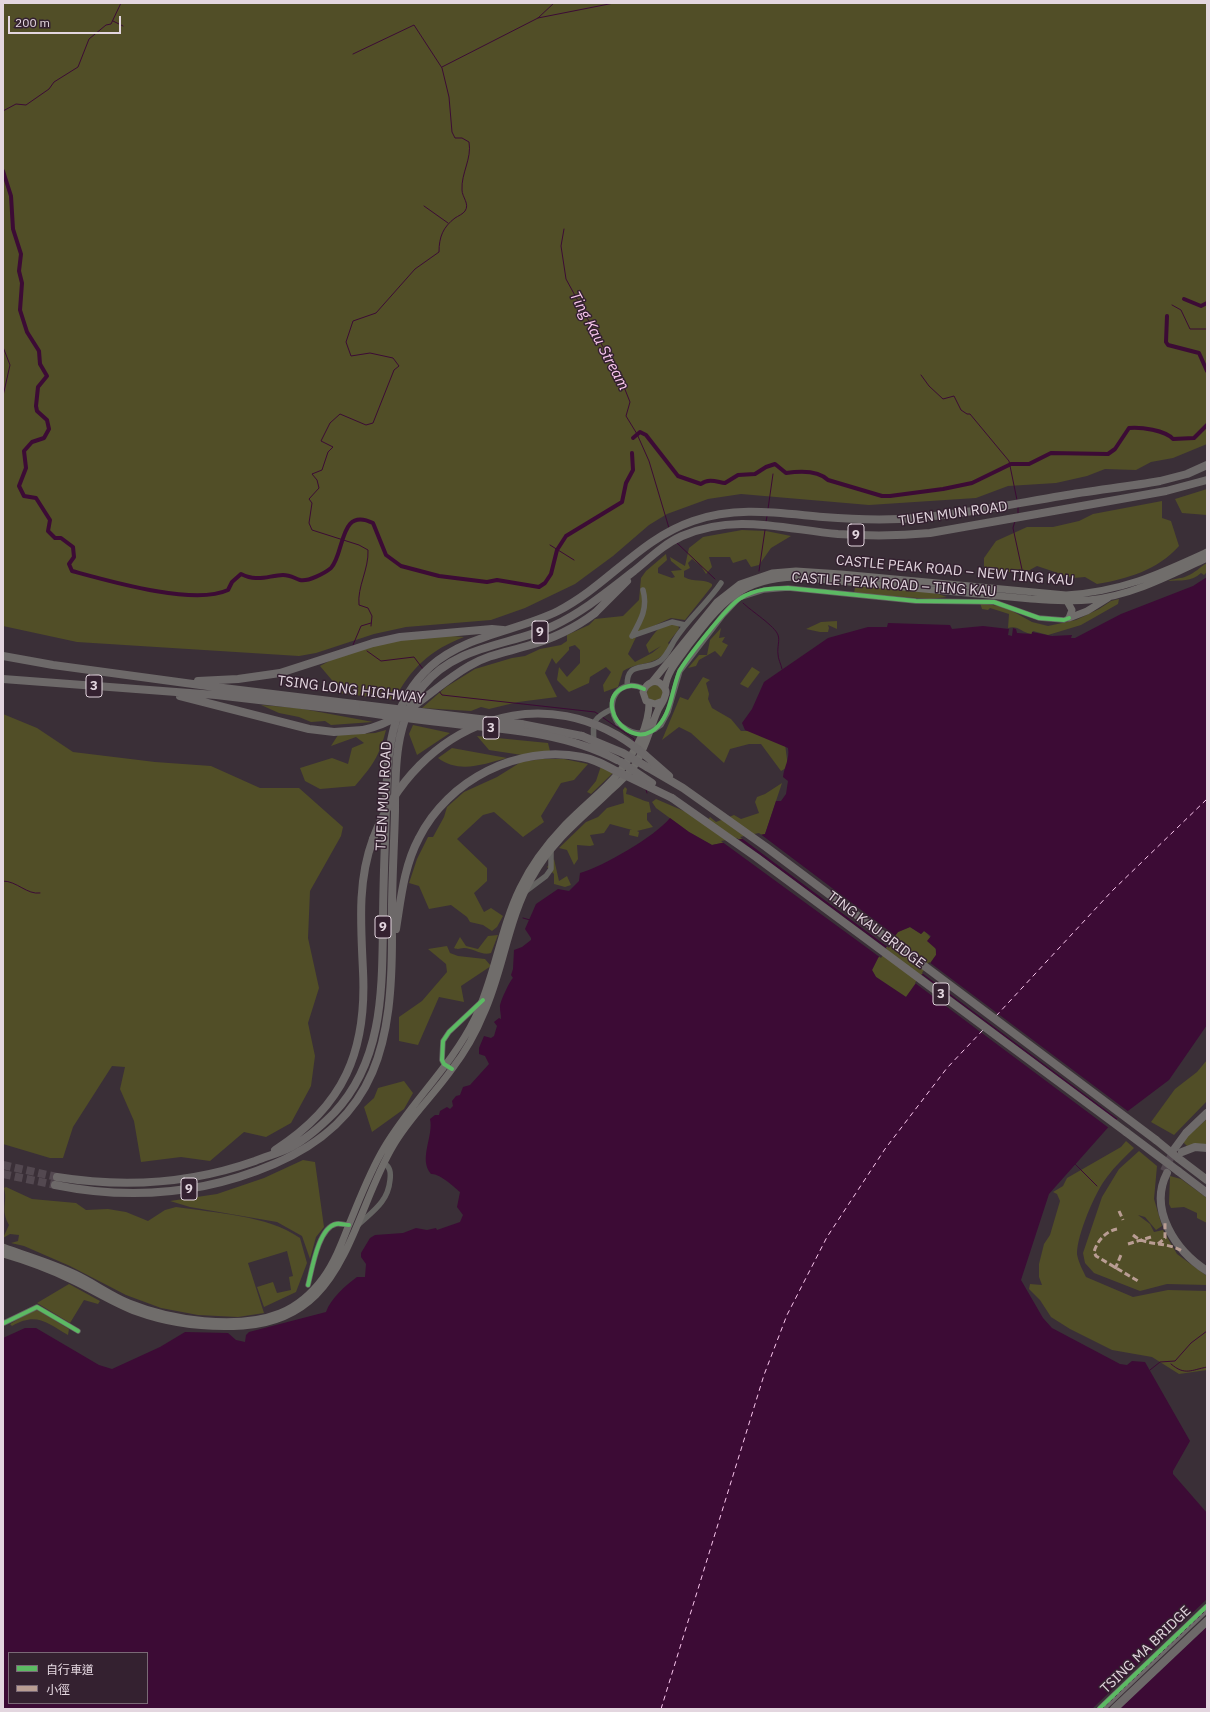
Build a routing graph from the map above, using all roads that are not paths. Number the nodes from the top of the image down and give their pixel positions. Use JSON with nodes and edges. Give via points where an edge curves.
{"nodes":[{"id":1,"x":1207,"y":465,"type":"edge"},
{"id":2,"x":1207,"y":480,"type":"edge"},
{"id":3,"x":1207,"y":552,"type":"edge"},
{"id":4,"x":1207,"y":558,"type":"edge"},
{"id":5,"x":622,"y":583,"type":"junction"},
{"id":6,"x":721,"y":583,"type":"dead end"},
{"id":7,"x":642,"y":590,"type":"dead end"},
{"id":8,"x":1111,"y":593,"type":"junction"},
{"id":9,"x":1067,"y":601,"type":"junction"},
{"id":10,"x":1069,"y":618,"type":"junction"},
{"id":11,"x":685,"y":625,"type":"junction"},
{"id":12,"x":503,"y":630,"type":"junction"},
{"id":13,"x":3,"y":656,"type":"edge"},
{"id":14,"x":3,"y":680,"type":"edge"},
{"id":15,"x":179,"y":682,"type":"junction"},
{"id":16,"x":652,"y":682,"type":"junction"},
{"id":17,"x":627,"y":686,"type":"junction"},
{"id":18,"x":665,"y":688,"type":"junction"},
{"id":19,"x":644,"y":689,"type":"junction"},
{"id":20,"x":156,"y":690,"type":"junction"},
{"id":21,"x":663,"y":701,"type":"junction"},
{"id":22,"x":649,"y":703,"type":"junction"},
{"id":23,"x":362,"y":709,"type":"junction"},
{"id":24,"x":612,"y":709,"type":"junction"},
{"id":25,"x":401,"y":714,"type":"junction"},
{"id":26,"x":645,"y":736,"type":"junction"},
{"id":27,"x":595,"y":754,"type":"dead end"},
{"id":28,"x":632,"y":763,"type":"junction"},
{"id":29,"x":683,"y":788,"type":"junction"},
{"id":30,"x":672,"y":798,"type":"junction"},
{"id":31,"x":551,"y":849,"type":"junction"},
{"id":32,"x":524,"y":892,"type":"junction"},
{"id":33,"x":392,"y":947,"type":"junction"},
{"id":34,"x":483,"y":1000,"type":"junction"},
{"id":35,"x":449,"y":1067,"type":"junction"},
{"id":36,"x":1207,"y":1113,"type":"edge"},
{"id":37,"x":1207,"y":1148,"type":"edge"},
{"id":38,"x":260,"y":1159,"type":"junction"},
{"id":39,"x":380,"y":1162,"type":"junction"},
{"id":40,"x":1165,"y":1172,"type":"tunnel mouth"},
{"id":41,"x":57,"y":1177,"type":"tunnel mouth"},
{"id":42,"x":1207,"y":1180,"type":"edge"},
{"id":43,"x":55,"y":1185,"type":"tunnel mouth"},
{"id":44,"x":1207,"y":1193,"type":"edge"},
{"id":45,"x":353,"y":1228,"type":"junction"},
{"id":46,"x":3,"y":1247,"type":"edge"},
{"id":47,"x":3,"y":1254,"type":"edge"},
{"id":48,"x":1207,"y":1271,"type":"edge"},
{"id":49,"x":308,"y":1286,"type":"dead end"},
{"id":50,"x":3,"y":1322,"type":"edge"},
{"id":51,"x":78,"y":1331,"type":"dead end"},
{"id":52,"x":1207,"y":1607,"type":"edge"},
{"id":53,"x":1207,"y":1616,"type":"edge"},
{"id":54,"x":1207,"y":1621,"type":"edge"},
{"id":55,"x":1100,"y":1709,"type":"edge"},
{"id":56,"x":1110,"y":1709,"type":"edge"},
{"id":57,"x":1114,"y":1709,"type":"edge"}],
"edges":[{"from":1,"to":12,"type":"highway","name":"TUEN MUN ROAD","number":"9","via":[[1167,480],[960,513],[899,519],[844,518],[761,511],[724,513],[688,522],[655,539],[573,603],[546,617]]},
{"from":2,"to":5,"type":"highway","name":"TUEN MUN ROAD","number":"9","via":[[1169,491],[936,532],[896,535],[842,534],[768,524],[729,524],[704,528],[676,539]]},
{"from":3,"to":8,"type":"main road"},
{"from":4,"to":8,"type":"main road","via":[[1154,582]]},
{"from":5,"to":20,"type":"highway","bridge":true,"via":[[595,613],[575,627],[554,637],[480,660],[458,673],[408,711],[384,724],[363,730],[334,732],[309,729]]},
{"from":5,"to":25,"type":"highway","name":"TUEN MUN ROAD","number":"9","bridge":true,"via":[[558,624],[459,657],[430,679]]},
{"from":6,"to":11,"type":"street"},
{"from":7,"to":11,"type":"street","via":[[645,610],[632,636],[672,622]]},
{"from":8,"to":9,"type":"main road","name":"CASTLE PEAK ROAD – NEW TING KAU"},
{"from":8,"to":10,"type":"main road","via":[[1087,611]]},
{"from":8,"to":16,"type":"main road","name":"CASTLE PEAK ROAD – NEW TING KAU","via":[[1056,595],[841,574],[796,571],[772,573],[740,584],[717,602]]},
{"from":9,"to":10,"type":"main road","via":[[1072,610]]},
{"from":9,"to":18,"type":"main road","name":"CASTLE PEAK ROAD – NEW TING KAU","via":[[840,580],[774,578],[742,589],[720,606],[672,667]]},
{"from":10,"to":24,"type":"street","name":"CASTLE PEAK ROAD – TING KAU","bridge":true,"via":[[1039,618],[994,602],[916,601],[772,588],[737,600],[724,613],[680,671],[668,712],[661,724],[651,732],[636,734],[629,731],[618,723]]},
{"from":11,"to":17,"type":"street","via":[[659,662],[631,670]]},
{"from":12,"to":15,"type":"highway","via":[[400,637],[373,643],[280,673],[238,679]]},
{"from":12,"to":25,"type":"highway","name":"TUEN MUN ROAD","number":"9","via":[[445,655],[417,680],[405,697]]},
{"from":13,"to":15,"type":"highway","name":"TSING LONG HIGHWAY","number":"3"},
{"from":14,"to":20,"type":"highway","name":"TSING LONG HIGHWAY","number":"3"},
{"from":15,"to":23,"type":"highway","name":"TSING LONG HIGHWAY","number":"3"},
{"from":16,"to":18,"type":"main road","via":[[659,683]]},
{"from":16,"to":19,"type":"main road"},
{"from":17,"to":19,"type":"street","via":[[634,685]]},
{"from":17,"to":24,"type":"street","via":[[615,695]]},
{"from":18,"to":21,"type":"main road","via":[[666,695]]},
{"from":19,"to":22,"type":"main road","via":[[644,698]]},
{"from":20,"to":23,"type":"highway","name":"TSING LONG HIGHWAY","number":"3"},
{"from":21,"to":22,"type":"main road"},
{"from":21,"to":26,"type":"main road"},
{"from":22,"to":26,"type":"main road"},
{"from":23,"to":29,"type":"highway","name":"TSING LONG HIGHWAY","number":"3","bridge":true,"via":[[508,722],[576,734],[623,753]]},
{"from":23,"to":30,"type":"highway","name":"TSING LONG HIGHWAY","number":"3","bridge":true,"via":[[570,741],[617,760]]},
{"from":24,"to":27,"type":"street","via":[[602,714],[593,724]]},
{"from":25,"to":33,"type":"highway","name":"TUEN MUN ROAD","number":"9","via":[[395,784]]},
{"from":25,"to":38,"type":"highway","name":"TUEN MUN ROAD","number":"9","via":[[390,739],[388,759],[380,1000],[371,1049],[354,1088],[327,1120],[295,1146]]},
{"from":26,"to":28,"type":"main road","bridge":true},
{"from":28,"to":31,"type":"main road","via":[[605,797],[576,822]]},
{"from":28,"to":34,"type":"main road","via":[[559,831],[530,869],[513,904]]},
{"from":29,"to":38,"type":"highway","bridge":true,"via":[[629,742],[599,725],[558,713],[516,714],[488,722],[466,732],[423,762],[391,801],[373,839],[366,862],[361,923],[364,1004],[354,1057],[341,1086],[321,1114],[291,1139]]},
{"from":29,"to":42,"type":"highway","name":"TING KAU BRIDGE","number":"3","bridge":true,"via":[[804,875]]},
{"from":30,"to":33,"type":"highway","bridge":true,"via":[[601,763],[583,757],[531,757],[500,766],[473,778],[432,816],[419,838],[410,858]]},
{"from":30,"to":44,"type":"highway","name":"TING KAU BRIDGE","number":"3","bridge":true,"via":[[756,857]]},
{"from":31,"to":32,"type":"main road"},
{"from":31,"to":32,"type":"street","via":[[551,869],[546,876]]},
{"from":32,"to":35,"type":"main road","via":[[496,984],[479,1024],[462,1056]]},
{"from":33,"to":43,"type":"highway","name":"TUEN MUN ROAD","number":"9","via":[[388,1023],[375,1067],[368,1083],[351,1108],[338,1124],[316,1142],[263,1169],[227,1181],[190,1189],[131,1194],[79,1190]]},
{"from":34,"to":35,"type":"main road"},
{"from":34,"to":35,"type":"street","via":[[443,1041],[442,1060]]},
{"from":35,"to":39,"type":"main road","via":[[396,1130]]},
{"from":36,"to":37,"type":"highway","via":[[1186,1133],[1178,1150]]},
{"from":38,"to":41,"type":"highway","name":"TUEN MUN ROAD","number":"9","via":[[207,1175],[149,1183],[111,1183]]},
{"from":39,"to":45,"type":"main road"},
{"from":39,"to":45,"type":"street","via":[[388,1166],[391,1174],[389,1189],[378,1208]]},
{"from":40,"to":48,"type":"highway","via":[[1161,1193],[1163,1215],[1171,1234],[1182,1251]]},
{"from":45,"to":46,"type":"main road","via":[[345,1234],[338,1253],[318,1285],[307,1296],[280,1313],[260,1318],[223,1321],[174,1316],[142,1308],[65,1269]]},
{"from":45,"to":47,"type":"main road","via":[[340,1261],[319,1292],[292,1313],[263,1323],[222,1326],[182,1323],[140,1313],[63,1276]]},
{"from":45,"to":49,"type":"street","via":[[337,1224],[331,1226],[321,1237]]},
{"from":50,"to":51,"type":"street","via":[[37,1306]]},
{"from":52,"to":55,"type":"highway","name":"TSING MA BRIDGE"},
{"from":53,"to":56,"type":"street"},
{"from":54,"to":57,"type":"highway","name":"TSING MA BRIDGE"}]}
